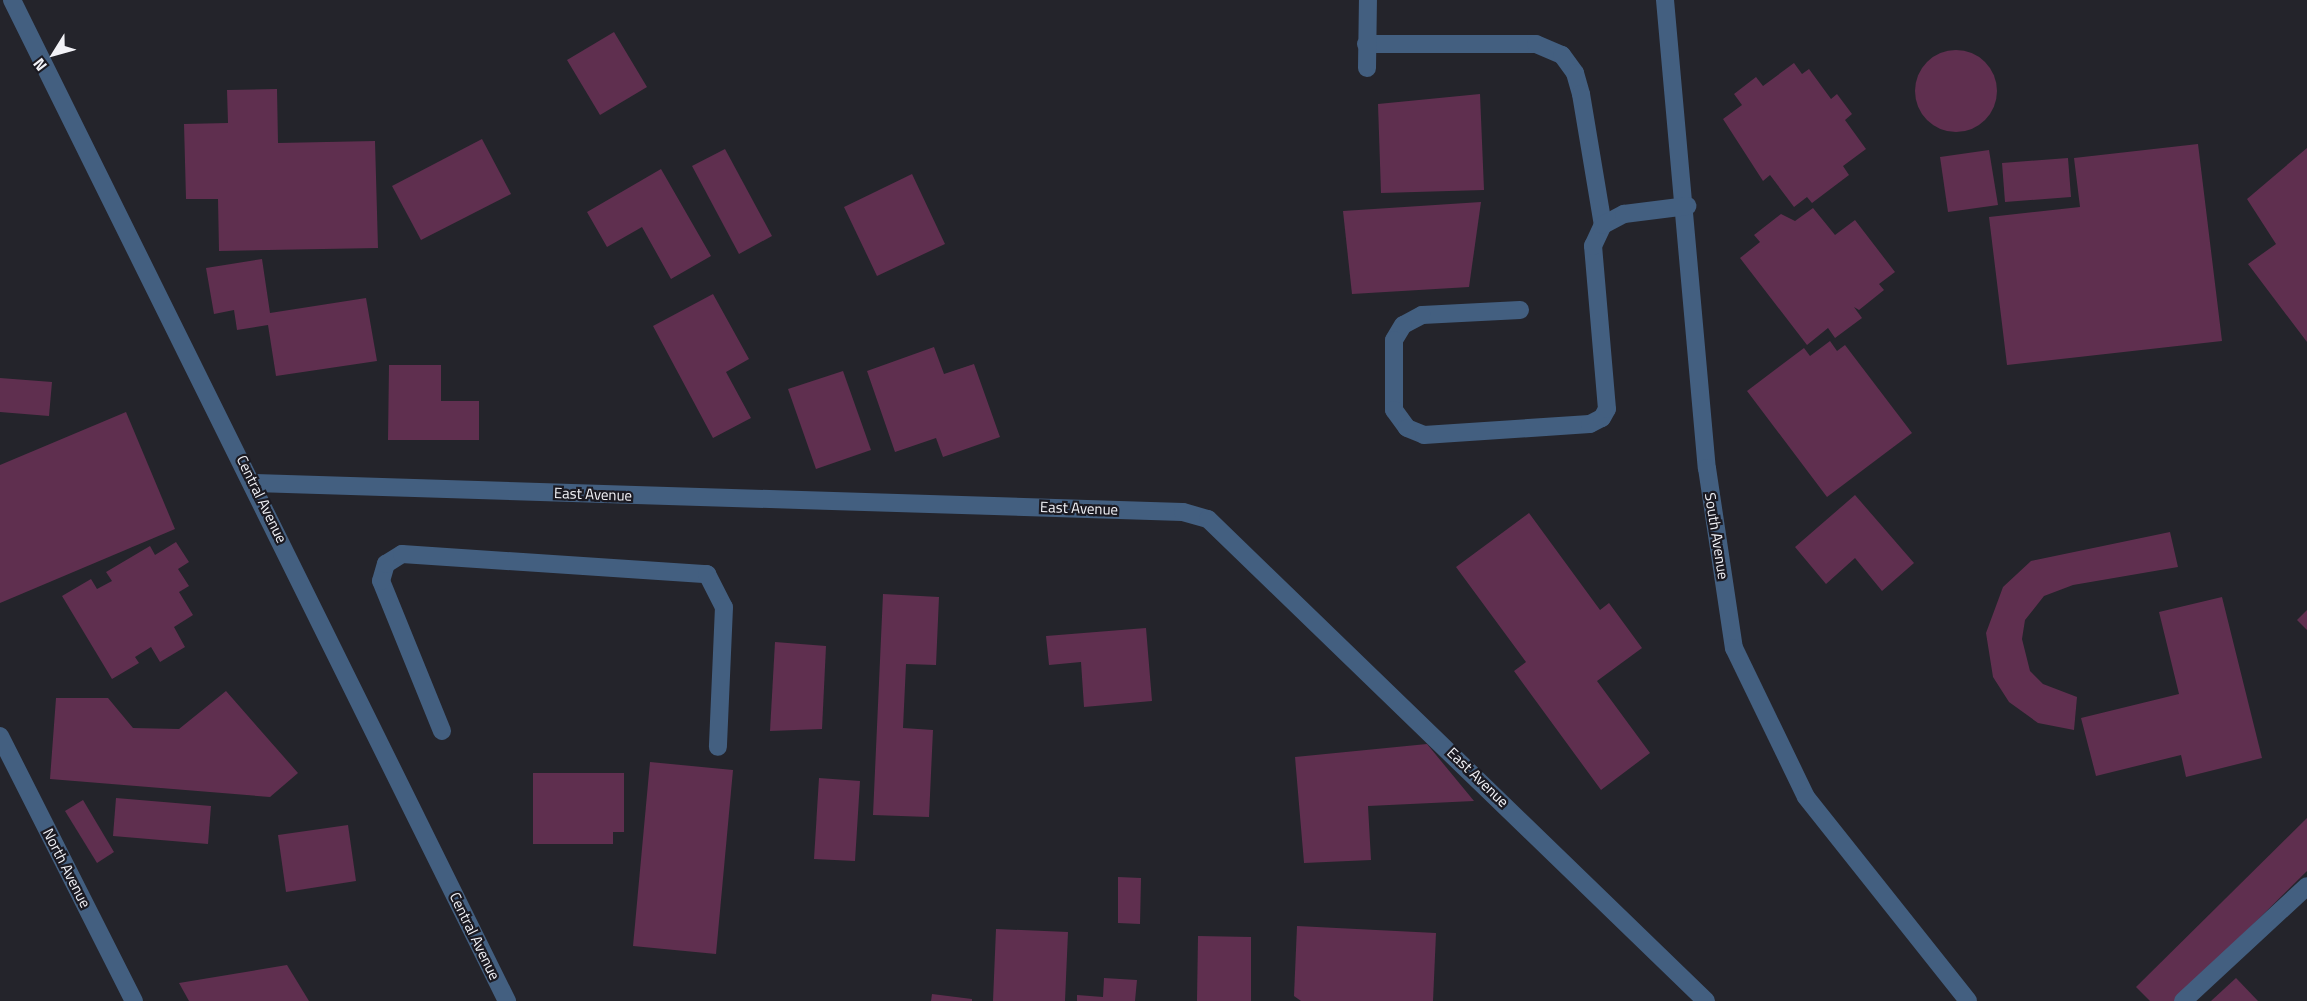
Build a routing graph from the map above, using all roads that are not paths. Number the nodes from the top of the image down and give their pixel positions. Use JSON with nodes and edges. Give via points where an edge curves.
{"nodes":[{"id":1,"x":12,"y":0,"type":"edge"},
{"id":2,"x":1368,"y":0,"type":"edge"},
{"id":3,"x":1665,"y":0,"type":"edge"},
{"id":4,"x":1366,"y":44,"type":"junction"},
{"id":5,"x":1367,"y":68,"type":"dead end"},
{"id":6,"x":1687,"y":206,"type":"junction"},
{"id":7,"x":1603,"y":225,"type":"junction"},
{"id":8,"x":1520,"y":310,"type":"dead end"},
{"id":9,"x":255,"y":483,"type":"junction"},
{"id":10,"x":442,"y":731,"type":"dead end"},
{"id":11,"x":0,"y":736,"type":"edge"},
{"id":12,"x":718,"y":747,"type":"dead end"},
{"id":13,"x":2307,"y":886,"type":"edge"},
{"id":14,"x":134,"y":1001,"type":"edge"},
{"id":15,"x":507,"y":1001,"type":"edge"},
{"id":16,"x":1706,"y":1001,"type":"edge"},
{"id":17,"x":1968,"y":1001,"type":"edge"},
{"id":18,"x":2183,"y":1001,"type":"edge"}],
"edges":[{"from":1,"to":9,"type":"street","name":"Central Avenue"},
{"from":2,"to":4,"type":"street"},
{"from":3,"to":6,"type":"street","name":"South Avenue"},
{"from":4,"to":5,"type":"street"},
{"from":4,"to":7,"type":"street","via":[[1536,44],[1562,55],[1575,73],[1581,94]]},
{"from":6,"to":7,"type":"street","via":[[1624,214]]},
{"from":6,"to":17,"type":"street","name":"South Avenue","via":[[1707,468],[1734,648],[1806,797]]},
{"from":7,"to":8,"type":"street","via":[[1593,246],[1607,409],[1602,418],[1590,424],[1424,435],[1407,428],[1394,410],[1394,339],[1403,325],[1422,315]]},
{"from":9,"to":15,"type":"street","name":"Central Avenue"},
{"from":9,"to":16,"type":"street","name":"East Avenue","via":[[1171,511],[1208,519]]},
{"from":10,"to":12,"type":"street","via":[[381,581],[386,564],[402,554],[707,574],[724,607]]},
{"from":11,"to":14,"type":"street","name":"North Avenue"},
{"from":13,"to":18,"type":"street"}]}
